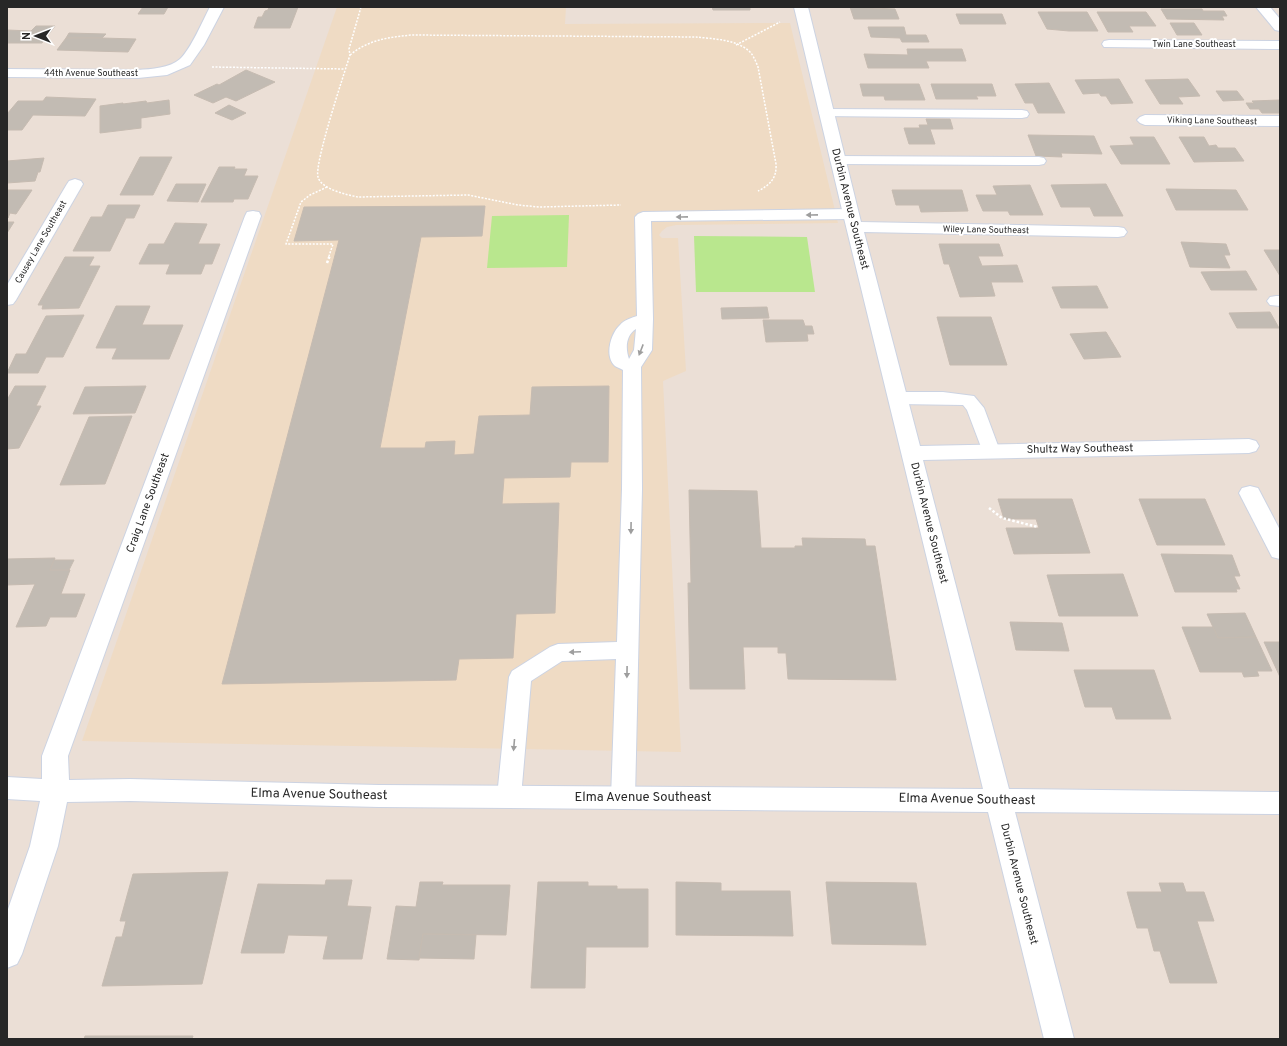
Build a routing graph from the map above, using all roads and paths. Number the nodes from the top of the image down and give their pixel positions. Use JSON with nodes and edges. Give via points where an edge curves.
{"nodes":[{"id":1,"x":217,"y":7,"type":"edge"},
{"id":2,"x":362,"y":7,"type":"edge"},
{"id":3,"x":1263,"y":7,"type":"edge"},
{"id":4,"x":803,"y":14,"type":"edge"},
{"id":5,"x":1280,"y":27,"type":"edge"},
{"id":6,"x":1109,"y":44,"type":"dead end"},
{"id":7,"x":736,"y":45,"type":"junction"},
{"id":8,"x":1280,"y":45,"type":"edge"},
{"id":9,"x":350,"y":55,"type":"junction"},
{"id":10,"x":211,"y":67,"type":"dead end"},
{"id":11,"x":345,"y":69,"type":"junction"},
{"id":12,"x":7,"y":73,"type":"edge"},
{"id":13,"x":826,"y":113,"type":"junction"},
{"id":14,"x":1022,"y":114,"type":"dead end"},
{"id":15,"x":1145,"y":120,"type":"dead end"},
{"id":16,"x":1280,"y":121,"type":"edge"},
{"id":17,"x":837,"y":160,"type":"junction"},
{"id":18,"x":1039,"y":161,"type":"dead end"},
{"id":19,"x":75,"y":184,"type":"dead end"},
{"id":20,"x":327,"y":187,"type":"junction"},
{"id":21,"x":754,"y":194,"type":"dead end"},
{"id":22,"x":624,"y":205,"type":"dead end"},
{"id":23,"x":254,"y":216,"type":"dead end"},
{"id":24,"x":852,"y":221,"type":"junction"},
{"id":25,"x":1118,"y":232,"type":"dead end"},
{"id":26,"x":327,"y":263,"type":"dead end"},
{"id":27,"x":7,"y":300,"type":"edge"},
{"id":28,"x":645,"y":319,"type":"junction"},
{"id":29,"x":632,"y":368,"type":"junction"},
{"id":30,"x":897,"y":398,"type":"junction"},
{"id":31,"x":1249,"y":446,"type":"dead end"},
{"id":32,"x":991,"y":451,"type":"junction"},
{"id":33,"x":911,"y":453,"type":"junction"},
{"id":34,"x":1250,"y":493,"type":"dead end"},
{"id":35,"x":989,"y":508,"type":"dead end"},
{"id":36,"x":1038,"y":526,"type":"dead end"},
{"id":37,"x":1280,"y":551,"type":"edge"},
{"id":38,"x":628,"y":650,"type":"junction"},
{"id":39,"x":7,"y":788,"type":"edge"},
{"id":40,"x":56,"y":791,"type":"junction"},
{"id":41,"x":509,"y":797,"type":"junction"},
{"id":42,"x":624,"y":798,"type":"junction"},
{"id":43,"x":998,"y":800,"type":"junction"},
{"id":44,"x":1280,"y":803,"type":"edge"},
{"id":45,"x":7,"y":954,"type":"edge"},
{"id":46,"x":1059,"y":1039,"type":"edge"}],
"edges":[{"from":1,"to":12,"type":"street","name":"44th Avenue Southeast","via":[[185,62],[162,72]]},
{"from":2,"to":9,"type":"path"},
{"from":3,"to":5,"type":"street"},
{"from":4,"to":7,"type":"path","via":[[779,22]]},
{"from":4,"to":13,"type":"street","name":"Durbin Avenue Southeast"},
{"from":6,"to":8,"type":"street","name":"Twin Lane Southeast"},
{"from":7,"to":9,"type":"path","via":[[696,37],[412,35],[375,41],[356,49]]},
{"from":7,"to":21,"type":"path","via":[[751,53],[758,67],[777,172],[770,184]]},
{"from":9,"to":11,"type":"path"},
{"from":10,"to":11,"type":"path"},
{"from":11,"to":20,"type":"path","via":[[316,176]]},
{"from":13,"to":14,"type":"lane"},
{"from":13,"to":17,"type":"street","name":"Durbin Avenue Southeast"},
{"from":15,"to":16,"type":"street","name":"Viking Lane Southeast"},
{"from":17,"to":18,"type":"lane"},
{"from":17,"to":24,"type":"street","name":"Durbin Avenue Southeast"},
{"from":19,"to":27,"type":"street","name":"Causey Lane Southeast"},
{"from":20,"to":22,"type":"path","via":[[358,197],[468,195],[539,207]]},
{"from":20,"to":26,"type":"path","via":[[301,202],[286,244],[333,244]]},
{"from":23,"to":40,"type":"street","name":"Craig Lane Southeast","via":[[55,756]]},
{"from":24,"to":25,"type":"street","name":"Wiley Lane Southeast"},
{"from":24,"to":28,"type":"lane","one_way":true,"via":[[643,217]]},
{"from":24,"to":30,"type":"street","name":"Durbin Avenue Southeast"},
{"from":28,"to":29,"type":"lane","one_way":true,"via":[[643,350]]},
{"from":28,"to":29,"type":"lane","via":[[623,329],[619,336],[618,354],[621,362]]},
{"from":29,"to":38,"type":"lane","one_way":true},
{"from":30,"to":32,"type":"lane","via":[[968,400],[975,408]]},
{"from":30,"to":33,"type":"street","name":"Durbin Avenue Southeast"},
{"from":31,"to":32,"type":"street","name":"Shultz Way Southeast"},
{"from":32,"to":33,"type":"street","name":"Shultz Way Southeast"},
{"from":33,"to":43,"type":"street","name":"Durbin Avenue Southeast"},
{"from":34,"to":37,"type":"street"},
{"from":35,"to":36,"type":"path","via":[[1002,518]]},
{"from":38,"to":41,"type":"lane","one_way":true,"via":[[558,653],[520,678]]},
{"from":38,"to":42,"type":"lane","one_way":true},
{"from":39,"to":40,"type":"street","name":"Elma Avenue Southeast"},
{"from":40,"to":41,"type":"street","name":"Elma Avenue Southeast"},
{"from":40,"to":45,"type":"street","name":"Craig Lane Southeast","via":[[44,846]]},
{"from":41,"to":42,"type":"street","name":"Elma Avenue Southeast"},
{"from":42,"to":43,"type":"street","name":"Elma Avenue Southeast"},
{"from":43,"to":44,"type":"street","name":"Elma Avenue Southeast"},
{"from":43,"to":46,"type":"street","name":"Durbin Avenue Southeast"}]}
